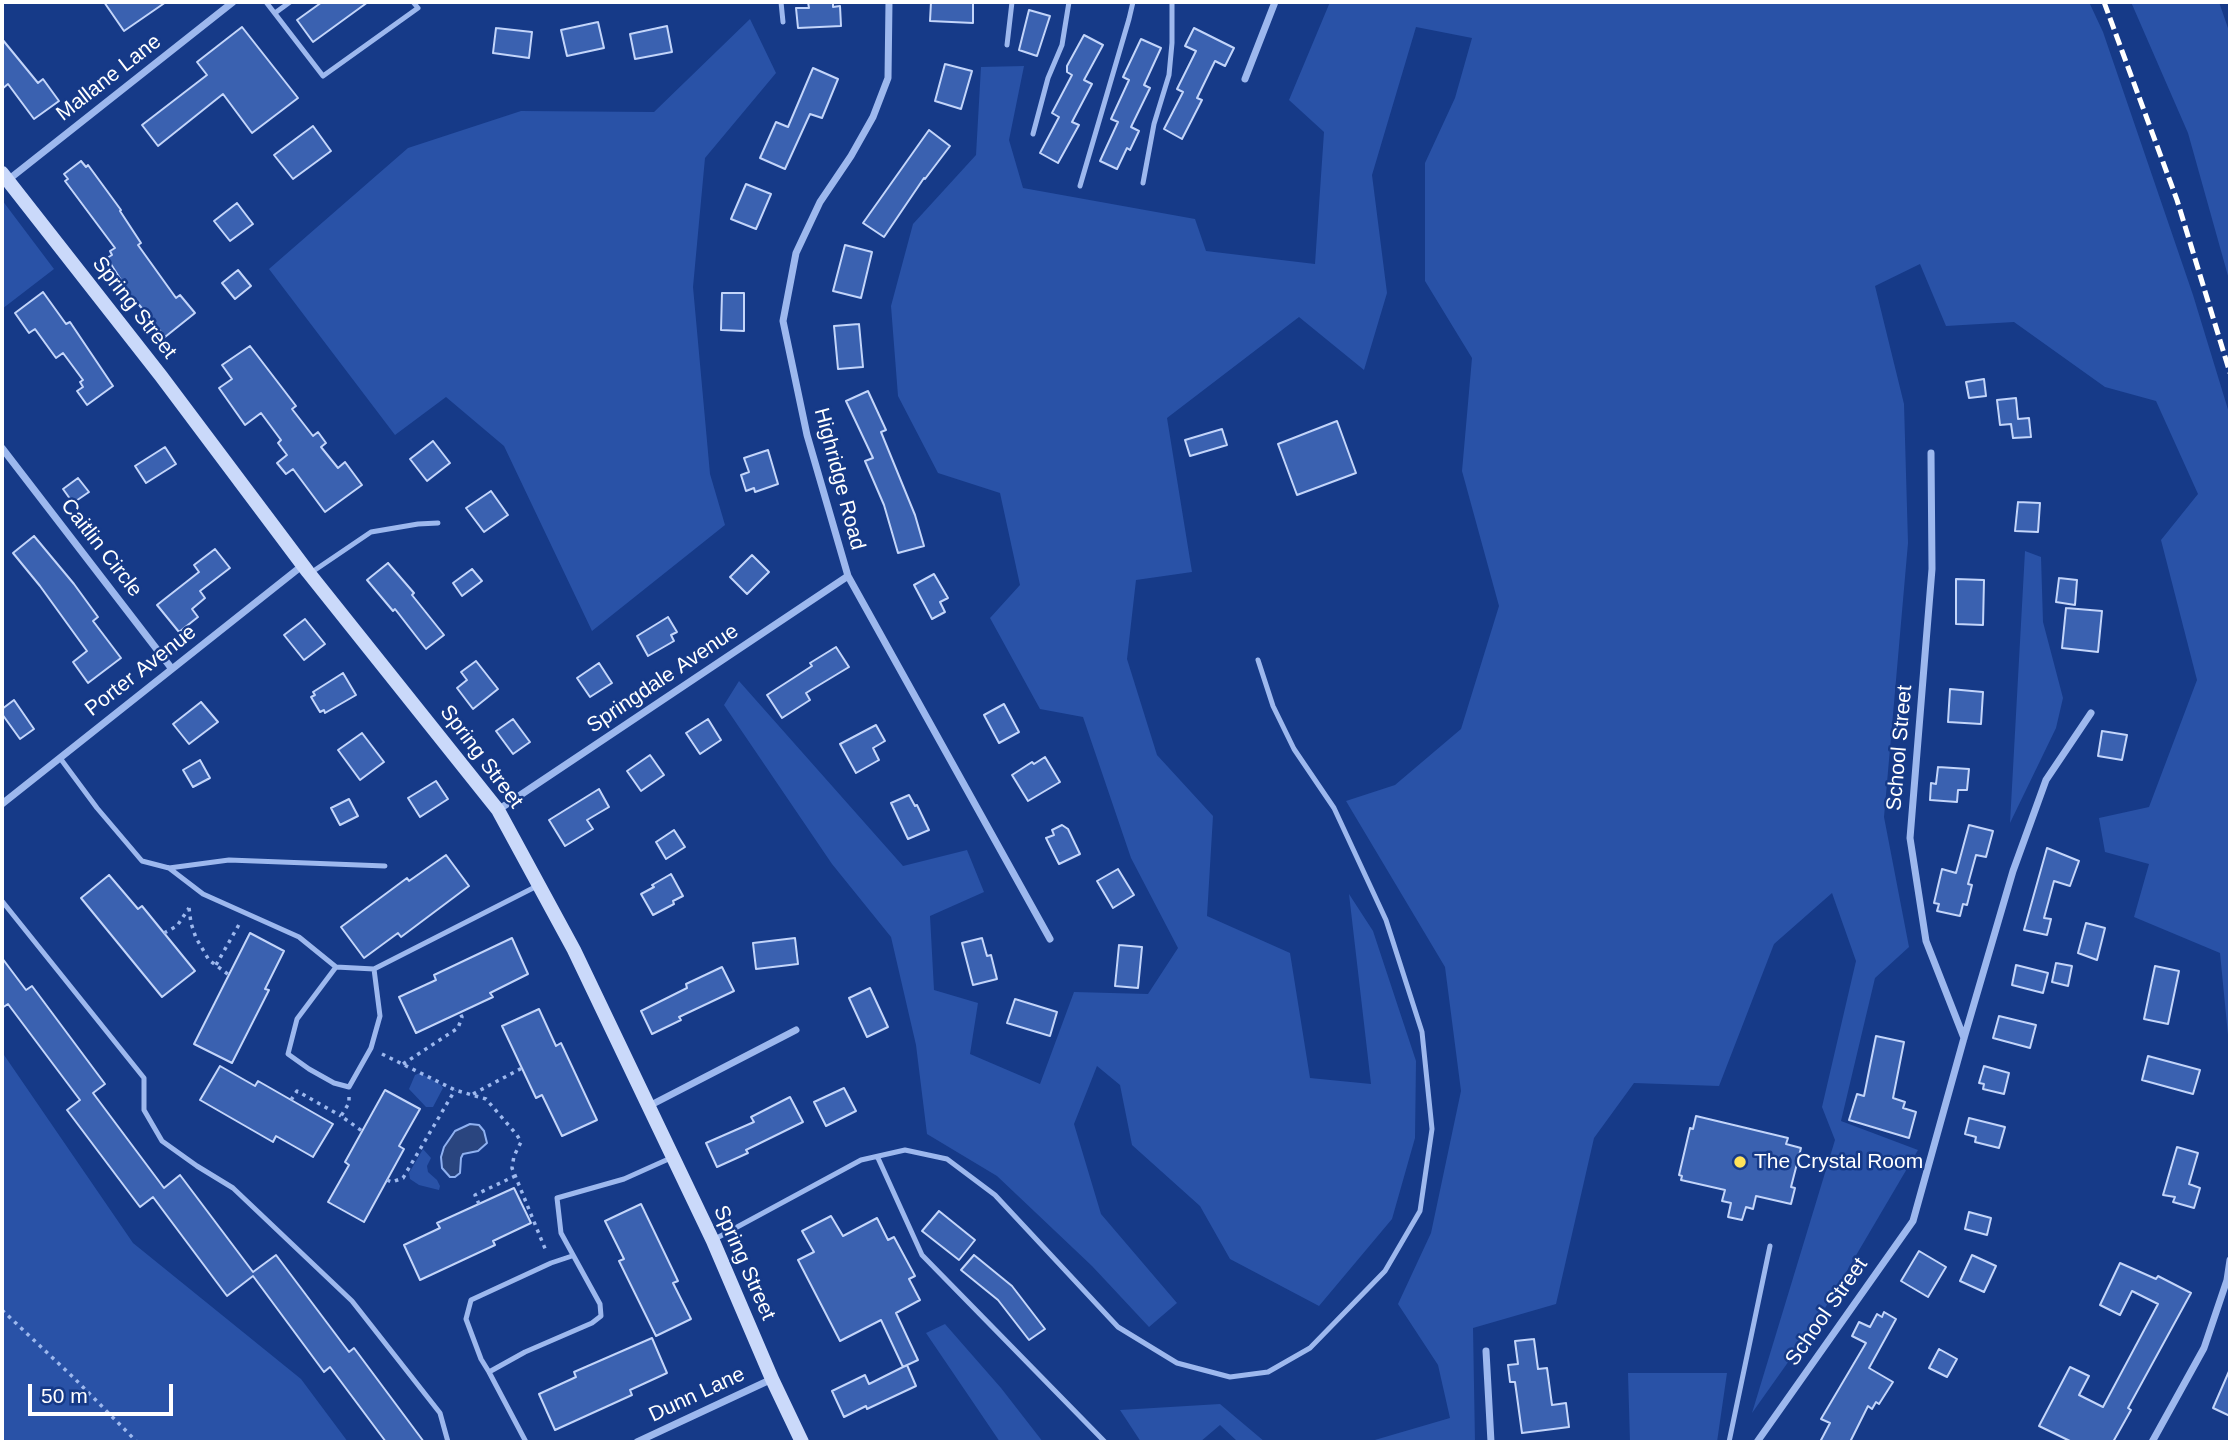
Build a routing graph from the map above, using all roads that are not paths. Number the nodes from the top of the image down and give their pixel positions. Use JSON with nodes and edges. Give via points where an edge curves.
{"nodes":[{"id":1,"x":233,"y":2,"type":"edge"},
{"id":2,"x":266,"y":2,"type":"edge"},
{"id":3,"x":290,"y":2,"type":"edge"},
{"id":4,"x":413,"y":2,"type":"edge"},
{"id":5,"x":781,"y":2,"type":"edge"},
{"id":6,"x":889,"y":2,"type":"edge"},
{"id":7,"x":1012,"y":2,"type":"edge"},
{"id":8,"x":1069,"y":2,"type":"edge"},
{"id":9,"x":1133,"y":2,"type":"edge"},
{"id":10,"x":1171,"y":2,"type":"edge"},
{"id":11,"x":1275,"y":2,"type":"edge"},
{"id":12,"x":275,"y":13,"type":"junction"},
{"id":13,"x":783,"y":22,"type":"dead end"},
{"id":14,"x":1007,"y":45,"type":"dead end"},
{"id":15,"x":1245,"y":79,"type":"dead end"},
{"id":16,"x":1033,"y":134,"type":"dead end"},
{"id":17,"x":5,"y":177,"type":"edge"},
{"id":18,"x":1143,"y":183,"type":"dead end"},
{"id":19,"x":1080,"y":186,"type":"dead end"},
{"id":20,"x":2,"y":448,"type":"edge"},
{"id":21,"x":1931,"y":453,"type":"dead end"},
{"id":22,"x":438,"y":523,"type":"dead end"},
{"id":23,"x":306,"y":569,"type":"junction"},
{"id":24,"x":848,"y":576,"type":"junction"},
{"id":25,"x":1258,"y":660,"type":"dead end"},
{"id":26,"x":172,"y":669,"type":"junction"},
{"id":27,"x":2091,"y":713,"type":"dead end"},
{"id":28,"x":60,"y":758,"type":"junction"},
{"id":29,"x":2,"y":804,"type":"edge"},
{"id":30,"x":498,"y":810,"type":"junction"},
{"id":31,"x":385,"y":866,"type":"dead end"},
{"id":32,"x":169,"y":868,"type":"junction"},
{"id":33,"x":539,"y":885,"type":"junction"},
{"id":34,"x":2,"y":901,"type":"edge"},
{"id":35,"x":1050,"y":939,"type":"dead end"},
{"id":36,"x":336,"y":967,"type":"junction"},
{"id":37,"x":374,"y":969,"type":"junction"},
{"id":38,"x":796,"y":1030,"type":"dead end"},
{"id":39,"x":1964,"y":1038,"type":"junction"},
{"id":40,"x":648,"y":1106,"type":"junction"},
{"id":41,"x":673,"y":1157,"type":"junction"},
{"id":42,"x":878,"y":1158,"type":"junction"},
{"id":43,"x":713,"y":1241,"type":"junction"},
{"id":44,"x":1770,"y":1246,"type":"dead end"},
{"id":45,"x":572,"y":1256,"type":"junction"},
{"id":46,"x":2230,"y":1260,"type":"edge"},
{"id":47,"x":1486,"y":1351,"type":"dead end"},
{"id":48,"x":489,"y":1372,"type":"junction"},
{"id":49,"x":772,"y":1379,"type":"junction"},
{"id":50,"x":449,"y":1442,"type":"edge"},
{"id":51,"x":526,"y":1442,"type":"edge"},
{"id":52,"x":637,"y":1442,"type":"edge"},
{"id":53,"x":803,"y":1442,"type":"edge"},
{"id":54,"x":1105,"y":1442,"type":"edge"},
{"id":55,"x":1491,"y":1442,"type":"edge"},
{"id":56,"x":1729,"y":1442,"type":"edge"},
{"id":57,"x":1757,"y":1442,"type":"edge"},
{"id":58,"x":2152,"y":1442,"type":"edge"}],
"edges":[{"from":1,"to":17,"type":"street","name":"Mallane Lane"},
{"from":2,"to":12,"type":"lane"},
{"from":3,"to":12,"type":"lane"},
{"from":4,"to":12,"type":"lane","via":[[418,8],[323,76]]},
{"from":5,"to":13,"type":"lane"},
{"from":6,"to":24,"type":"street","name":"Highridge Road","via":[[888,78],[873,117],[820,202],[796,254],[783,321],[807,435]]},
{"from":7,"to":14,"type":"lane"},
{"from":8,"to":16,"type":"lane","via":[[1062,45]]},
{"from":9,"to":19,"type":"lane"},
{"from":10,"to":18,"type":"lane","via":[[1169,75]]},
{"from":11,"to":15,"type":"street"},
{"from":17,"to":23,"type":"main road","name":"Spring Street"},
{"from":20,"to":26,"type":"street","name":"Caitlin Circle"},
{"from":21,"to":39,"type":"street","name":"School Street","via":[[1932,569],[1910,838],[1926,941]]},
{"from":22,"to":23,"type":"lane","via":[[371,532]]},
{"from":23,"to":26,"type":"street","name":"Porter Avenue"},
{"from":23,"to":30,"type":"main road","name":"Spring Street"},
{"from":24,"to":30,"type":"street","name":"Springdale Avenue"},
{"from":24,"to":35,"type":"street","name":"Highridge Road"},
{"from":25,"to":42,"type":"lane","via":[[1278,717],[1334,808],[1386,920],[1422,1032],[1432,1129],[1420,1211],[1385,1271],[1310,1348],[1268,1372],[1230,1377],[1177,1363],[1118,1326],[995,1195],[947,1159],[905,1150]]},
{"from":26,"to":28,"type":"street","name":"Porter Avenue"},
{"from":27,"to":39,"type":"street","name":"School Street","via":[[2046,780],[2013,871]]},
{"from":28,"to":29,"type":"street","name":"Porter Avenue"},
{"from":28,"to":32,"type":"lane","via":[[142,862]]},
{"from":30,"to":33,"type":"main road","name":"Spring Street"},
{"from":31,"to":32,"type":"lane","via":[[229,860]]},
{"from":32,"to":36,"type":"lane","via":[[203,894],[299,937]]},
{"from":33,"to":37,"type":"lane"},
{"from":33,"to":40,"type":"main road","name":"Spring Street"},
{"from":34,"to":50,"type":"lane","via":[[144,1078],[144,1110],[162,1141],[233,1188],[352,1301],[440,1413]]},
{"from":36,"to":37,"type":"lane"},
{"from":36,"to":37,"type":"lane","via":[[297,1019],[288,1054],[334,1083],[349,1087],[371,1048],[380,1016]]},
{"from":38,"to":40,"type":"street"},
{"from":39,"to":57,"type":"street","name":"School Street","via":[[1913,1221]]},
{"from":40,"to":41,"type":"main road","name":"Spring Street"},
{"from":41,"to":43,"type":"main road","name":"Spring Street"},
{"from":41,"to":45,"type":"lane","via":[[624,1180],[557,1198],[561,1233]]},
{"from":42,"to":43,"type":"lane","via":[[861,1160]]},
{"from":42,"to":54,"type":"lane","via":[[922,1255]]},
{"from":43,"to":49,"type":"main road","name":"Spring Street"},
{"from":44,"to":56,"type":"lane"},
{"from":45,"to":48,"type":"lane","via":[[471,1300],[466,1319]]},
{"from":45,"to":48,"type":"lane","via":[[600,1304],[601,1317]]},
{"from":46,"to":58,"type":"street","via":[[2204,1348]]},
{"from":47,"to":55,"type":"street"},
{"from":48,"to":51,"type":"lane"},
{"from":49,"to":52,"type":"street","name":"Dunn Lane"},
{"from":49,"to":53,"type":"main road","name":"Spring Street"}]}
